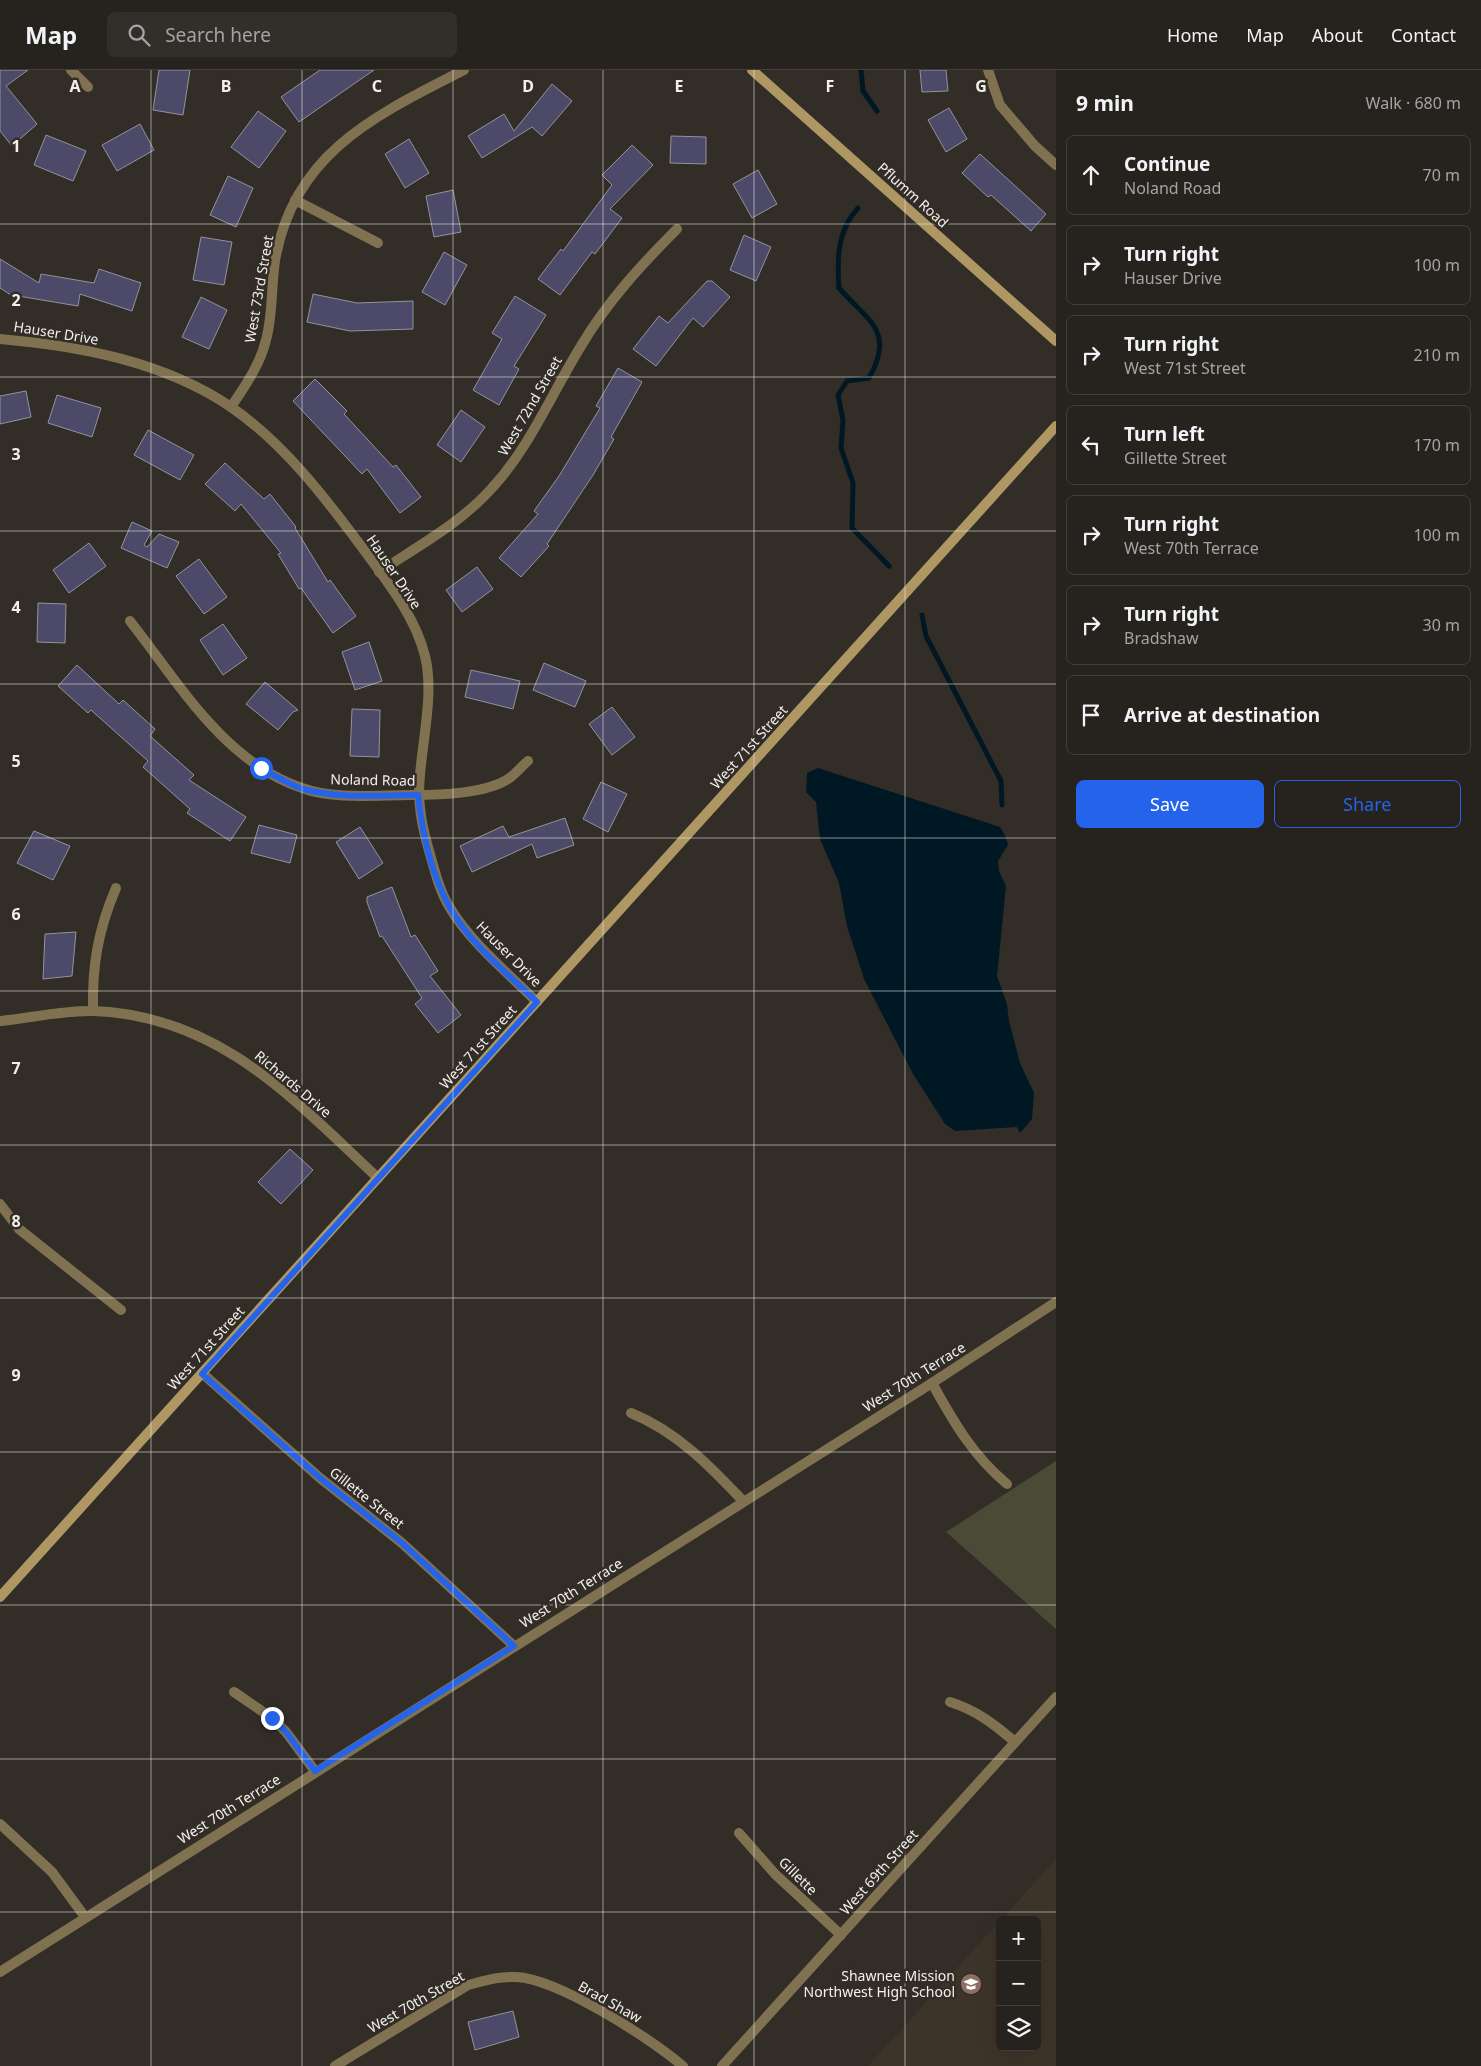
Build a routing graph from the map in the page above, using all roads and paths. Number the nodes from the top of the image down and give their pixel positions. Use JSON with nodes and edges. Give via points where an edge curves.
{"nodes":[{"id":1,"x":71,"y":70,"type":"edge"},
{"id":2,"x":464,"y":70,"type":"edge"},
{"id":3,"x":752,"y":70,"type":"edge"},
{"id":4,"x":988,"y":70,"type":"edge"},
{"id":5,"x":88,"y":87,"type":"dead end"},
{"id":6,"x":1056,"y":165,"type":"edge"},
{"id":7,"x":295,"y":200,"type":"junction"},
{"id":8,"x":677,"y":229,"type":"dead end"},
{"id":9,"x":378,"y":243,"type":"dead end"},
{"id":10,"x":0,"y":339,"type":"edge"},
{"id":11,"x":1056,"y":341,"type":"edge"},
{"id":12,"x":231,"y":407,"type":"junction"},
{"id":13,"x":1056,"y":426,"type":"edge"},
{"id":14,"x":380,"y":572,"type":"junction"},
{"id":15,"x":130,"y":621,"type":"dead end"},
{"id":16,"x":528,"y":761,"type":"dead end"},
{"id":17,"x":418,"y":795,"type":"junction"},
{"id":18,"x":116,"y":888,"type":"dead end"},
{"id":19,"x":537,"y":1002,"type":"junction"},
{"id":20,"x":93,"y":1011,"type":"junction"},
{"id":21,"x":0,"y":1021,"type":"edge"},
{"id":22,"x":378,"y":1178,"type":"junction"},
{"id":23,"x":0,"y":1204,"type":"edge"},
{"id":24,"x":1056,"y":1302,"type":"edge"},
{"id":25,"x":121,"y":1310,"type":"dead end"},
{"id":26,"x":202,"y":1374,"type":"junction"},
{"id":27,"x":932,"y":1383,"type":"junction"},
{"id":28,"x":631,"y":1414,"type":"dead end"},
{"id":29,"x":1007,"y":1484,"type":"dead end"},
{"id":30,"x":743,"y":1501,"type":"junction"},
{"id":31,"x":0,"y":1597,"type":"edge"},
{"id":32,"x":514,"y":1646,"type":"junction"},
{"id":33,"x":234,"y":1692,"type":"dead end"},
{"id":34,"x":1056,"y":1697,"type":"edge"},
{"id":35,"x":950,"y":1702,"type":"dead end"},
{"id":36,"x":1015,"y":1742,"type":"junction"},
{"id":37,"x":315,"y":1771,"type":"junction"},
{"id":38,"x":0,"y":1824,"type":"edge"},
{"id":39,"x":739,"y":1833,"type":"dead end"},
{"id":40,"x":85,"y":1917,"type":"junction"},
{"id":41,"x":841,"y":1935,"type":"junction"},
{"id":42,"x":0,"y":1972,"type":"edge"},
{"id":43,"x":517,"y":1977,"type":"joint"},
{"id":44,"x":334,"y":2066,"type":"edge"},
{"id":45,"x":683,"y":2066,"type":"edge"},
{"id":46,"x":722,"y":2066,"type":"edge"}],
"edges":[{"from":1,"to":5,"type":"street"},
{"from":2,"to":7,"type":"street","name":"West 73rd Street","via":[[384,111],[356,130],[318,166]]},
{"from":3,"to":11,"type":"street","name":"Pflumm Road"},
{"from":4,"to":6,"type":"street","via":[[1000,105]]},
{"from":7,"to":9,"type":"street"},
{"from":7,"to":12,"type":"street","name":"West 73rd Street","via":[[287,216],[276,258],[266,341],[250,380]]},
{"from":8,"to":14,"type":"street","name":"West 72nd Street","via":[[640,266],[600,316],[509,469],[491,490],[469,511]]},
{"from":10,"to":12,"type":"street","name":"Hauser Drive","via":[[88,350],[160,371]]},
{"from":12,"to":14,"type":"street","name":"Hauser Drive","via":[[269,439],[307,478]]},
{"from":13,"to":19,"type":"street","name":"West 71st Street"},
{"from":14,"to":17,"type":"street","name":"Hauser Drive","via":[[417,632],[428,672]]},
{"from":15,"to":17,"type":"street","name":"Noland Road","via":[[197,708],[224,738],[261,768],[302,788],[321,792]]},
{"from":16,"to":17,"type":"street","name":"Noland Road","via":[[510,778],[480,790]]},
{"from":17,"to":19,"type":"street","name":"Hauser Drive","via":[[421,824],[448,906],[464,929]]},
{"from":18,"to":20,"type":"street","via":[[102,920],[92,982]]},
{"from":19,"to":22,"type":"street","name":"West 71st Street"},
{"from":20,"to":21,"type":"street","name":"Richards Drive"},
{"from":20,"to":22,"type":"street","name":"Richards Drive","via":[[158,1020],[238,1056],[268,1078]]},
{"from":22,"to":26,"type":"street","name":"West 71st Street"},
{"from":23,"to":25,"type":"street","via":[[20,1230]]},
{"from":24,"to":27,"type":"street","name":"West 70th Terrace"},
{"from":26,"to":31,"type":"street","name":"West 71st Street"},
{"from":26,"to":32,"type":"street","name":"Gillette Street","via":[[320,1478],[402,1543]]},
{"from":27,"to":29,"type":"street","via":[[972,1450]]},
{"from":27,"to":30,"type":"street","name":"West 70th Terrace"},
{"from":28,"to":30,"type":"street","via":[[651,1422],[690,1449]]},
{"from":30,"to":32,"type":"street","name":"West 70th Terrace"},
{"from":32,"to":37,"type":"street","name":"West 70th Terrace"},
{"from":33,"to":37,"type":"street","via":[[272,1718]]},
{"from":34,"to":36,"type":"street","name":"West 69th Street"},
{"from":35,"to":36,"type":"street","via":[[984,1716]]},
{"from":36,"to":41,"type":"street","name":"West 69th Street"},
{"from":37,"to":40,"type":"street","name":"West 70th Terrace"},
{"from":38,"to":40,"type":"street","via":[[52,1872]]},
{"from":39,"to":41,"type":"street","name":"Gillette","via":[[775,1874]]},
{"from":40,"to":42,"type":"street","name":"West 70th Terrace"},
{"from":41,"to":46,"type":"street","name":"West 69th Street"},
{"from":43,"to":44,"type":"street","name":"West 70th Street","via":[[492,1978],[468,1985]]},
{"from":43,"to":45,"type":"street","name":"Brad Shaw","via":[[554,1986],[654,2043]]}]}
